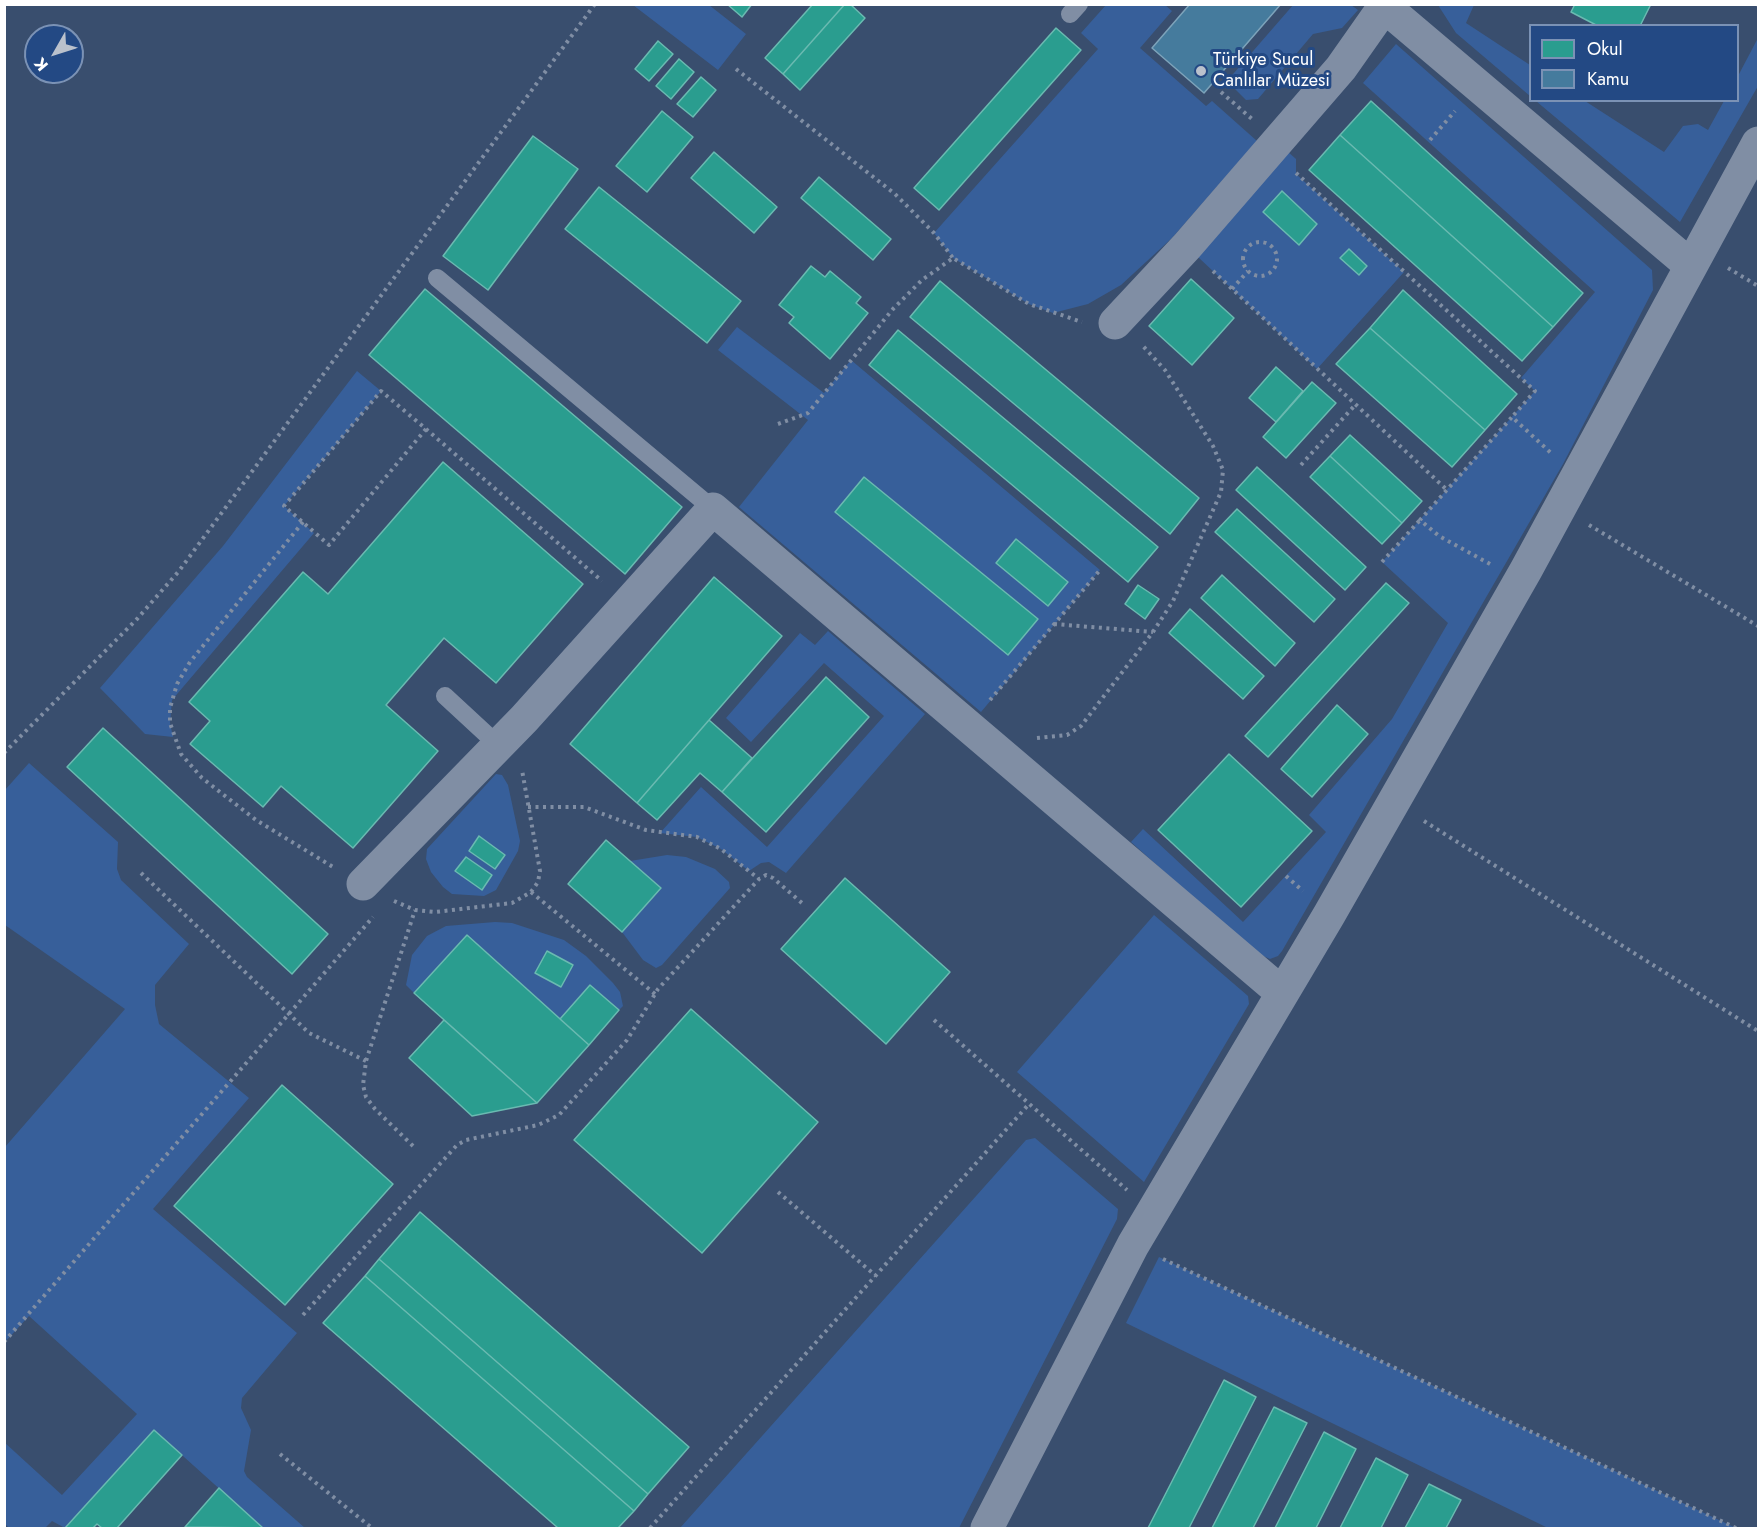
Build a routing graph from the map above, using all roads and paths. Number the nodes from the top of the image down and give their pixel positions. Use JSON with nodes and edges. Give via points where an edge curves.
{"nodes":[{"id":1,"x":595,"y":4,"type":"edge"},
{"id":2,"x":1384,"y":5,"type":"edge"},
{"id":3,"x":736,"y":69,"type":"dead end"},
{"id":4,"x":1462,"y":102,"type":"dead end"},
{"id":5,"x":1430,"y":140,"type":"dead end"},
{"id":6,"x":1758,"y":143,"type":"edge"},
{"id":7,"x":1296,"y":166,"type":"dead end"},
{"id":8,"x":1187,"y":246,"type":"junction"},
{"id":9,"x":953,"y":258,"type":"junction"},
{"id":10,"x":1691,"y":266,"type":"junction"},
{"id":11,"x":1248,"y":271,"type":"junction"},
{"id":12,"x":437,"y":278,"type":"dead end"},
{"id":13,"x":1232,"y":289,"type":"junction"},
{"id":14,"x":1114,"y":323,"type":"junction"},
{"id":15,"x":1356,"y":404,"type":"junction"},
{"id":16,"x":1512,"y":417,"type":"junction"},
{"id":17,"x":778,"y":424,"type":"dead end"},
{"id":18,"x":426,"y":429,"type":"junction"},
{"id":19,"x":1301,"y":465,"type":"dead end"},
{"id":20,"x":1576,"y":475,"type":"junction"},
{"id":21,"x":1447,"y":490,"type":"junction"},
{"id":22,"x":1559,"y":508,"type":"junction"},
{"id":23,"x":713,"y":509,"type":"junction"},
{"id":24,"x":1420,"y":520,"type":"junction"},
{"id":25,"x":303,"y":522,"type":"junction"},
{"id":26,"x":1382,"y":562,"type":"dead end"},
{"id":27,"x":1100,"y":570,"type":"dead end"},
{"id":28,"x":1520,"y":579,"type":"junction"},
{"id":29,"x":628,"y":603,"type":"junction"},
{"id":30,"x":1053,"y":624,"type":"junction"},
{"id":31,"x":1758,"y":626,"type":"edge"},
{"id":32,"x":1154,"y":632,"type":"junction"},
{"id":33,"x":445,"y":696,"type":"dead end"},
{"id":34,"x":977,"y":734,"type":"junction"},
{"id":35,"x":506,"y":737,"type":"junction"},
{"id":36,"x":4,"y":753,"type":"edge"},
{"id":37,"x":1393,"y":802,"type":"junction"},
{"id":38,"x":528,"y":807,"type":"junction"},
{"id":39,"x":141,"y":873,"type":"dead end"},
{"id":40,"x":759,"y":879,"type":"junction"},
{"id":41,"x":363,"y":884,"type":"junction"},
{"id":42,"x":531,"y":892,"type":"junction"},
{"id":43,"x":802,"y":903,"type":"dead end"},
{"id":44,"x":415,"y":910,"type":"junction"},
{"id":45,"x":374,"y":916,"type":"dead end"},
{"id":46,"x":1282,"y":993,"type":"junction"},
{"id":47,"x":655,"y":994,"type":"junction"},
{"id":48,"x":289,"y":1015,"type":"junction"},
{"id":49,"x":934,"y":1020,"type":"dead end"},
{"id":50,"x":1758,"y":1031,"type":"edge"},
{"id":51,"x":366,"y":1061,"type":"junction"},
{"id":52,"x":1029,"y":1104,"type":"junction"},
{"id":53,"x":413,"y":1146,"type":"dead end"},
{"id":54,"x":778,"y":1192,"type":"dead end"},
{"id":55,"x":1153,"y":1212,"type":"junction"},
{"id":56,"x":1133,"y":1245,"type":"junction"},
{"id":57,"x":876,"y":1276,"type":"junction"},
{"id":58,"x":303,"y":1315,"type":"dead end"},
{"id":59,"x":4,"y":1342,"type":"edge"},
{"id":60,"x":279,"y":1454,"type":"dead end"},
{"id":61,"x":372,"y":1528,"type":"edge"},
{"id":62,"x":650,"y":1528,"type":"edge"},
{"id":63,"x":987,"y":1528,"type":"edge"},
{"id":64,"x":1736,"y":1528,"type":"edge"}],
"edges":[{"from":1,"to":36,"type":"path","via":[[179,571]]},
{"from":2,"to":8,"type":"street","via":[[1341,68]]},
{"from":2,"to":10,"type":"street"},
{"from":3,"to":9,"type":"path","via":[[895,194]]},
{"from":4,"to":5,"type":"path"},
{"from":6,"to":10,"type":"street"},
{"from":7,"to":16,"type":"path","via":[[1296,174],[1535,391]]},
{"from":8,"to":13,"type":"path"},
{"from":8,"to":14,"type":"street"},
{"from":9,"to":14,"type":"path","via":[[1043,311],[1073,321]]},
{"from":9,"to":17,"type":"path","via":[[922,280],[893,309],[808,413]]},
{"from":10,"to":20,"type":"street"},
{"from":11,"to":11,"type":"path","via":[[1243,257],[1248,246],[1258,242],[1269,245],[1276,260],[1272,270],[1263,276]]},
{"from":11,"to":13,"type":"path"},
{"from":12,"to":23,"type":"lane"},
{"from":13,"to":15,"type":"path"},
{"from":14,"to":32,"type":"path","via":[[1165,370],[1213,446],[1223,470],[1221,492],[1173,601]]},
{"from":15,"to":19,"type":"path"},
{"from":15,"to":21,"type":"path"},
{"from":16,"to":20,"type":"path"},
{"from":16,"to":21,"type":"path"},
{"from":18,"to":25,"type":"path","via":[[329,544]]},
{"from":18,"to":25,"type":"path","via":[[381,391],[284,506]]},
{"from":18,"to":29,"type":"path"},
{"from":20,"to":22,"type":"street"},
{"from":21,"to":24,"type":"path"},
{"from":22,"to":28,"type":"street"},
{"from":22,"to":31,"type":"path"},
{"from":23,"to":29,"type":"street"},
{"from":23,"to":34,"type":"street"},
{"from":24,"to":26,"type":"path"},
{"from":24,"to":28,"type":"path","via":[[1439,536]]},
{"from":25,"to":41,"type":"path","via":[[190,662],[177,684],[170,723],[181,754],[202,778],[292,844]]},
{"from":27,"to":30,"type":"path"},
{"from":28,"to":37,"type":"street"},
{"from":29,"to":35,"type":"street"},
{"from":30,"to":32,"type":"path"},
{"from":30,"to":34,"type":"path"},
{"from":32,"to":34,"type":"path","via":[[1074,731],[1059,736]]},
{"from":33,"to":35,"type":"lane"},
{"from":34,"to":46,"type":"street"},
{"from":35,"to":38,"type":"path"},
{"from":35,"to":41,"type":"street"},
{"from":37,"to":46,"type":"street"},
{"from":37,"to":50,"type":"path"},
{"from":38,"to":40,"type":"path","via":[[584,807],[646,830],[697,837]]},
{"from":38,"to":42,"type":"path","via":[[540,871]]},
{"from":39,"to":48,"type":"path"},
{"from":40,"to":43,"type":"path","via":[[766,875],[773,878]]},
{"from":40,"to":47,"type":"path"},
{"from":41,"to":44,"type":"path"},
{"from":42,"to":44,"type":"path","via":[[512,903],[435,912]]},
{"from":42,"to":47,"type":"path"},
{"from":44,"to":51,"type":"path"},
{"from":45,"to":48,"type":"path"},
{"from":46,"to":55,"type":"street"},
{"from":47,"to":58,"type":"path","via":[[627,1040],[559,1115],[538,1125],[457,1145]]},
{"from":48,"to":51,"type":"path","via":[[325,1043]]},
{"from":48,"to":59,"type":"path"},
{"from":49,"to":52,"type":"path"},
{"from":51,"to":53,"type":"path","via":[[366,1097]]},
{"from":52,"to":55,"type":"path"},
{"from":52,"to":57,"type":"path"},
{"from":54,"to":57,"type":"path"},
{"from":55,"to":56,"type":"street"},
{"from":56,"to":63,"type":"street"},
{"from":56,"to":64,"type":"path"},
{"from":57,"to":62,"type":"path"},
{"from":60,"to":61,"type":"path"}]}
